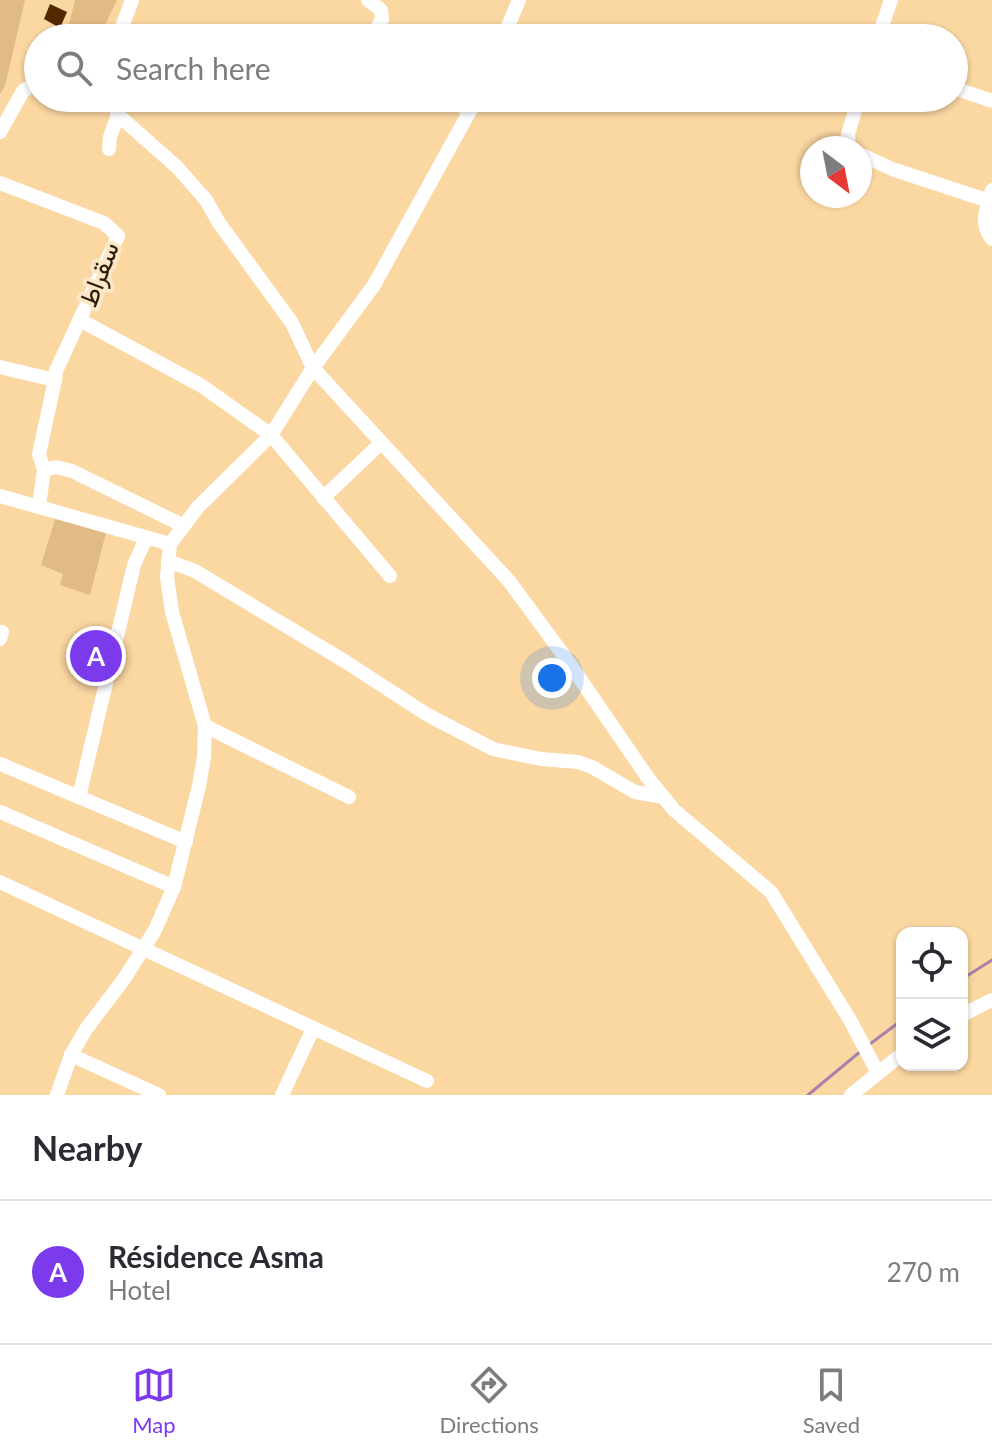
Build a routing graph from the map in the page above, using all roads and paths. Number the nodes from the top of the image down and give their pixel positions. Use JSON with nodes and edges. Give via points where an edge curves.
{"nodes":[{"id":1,"x":132,"y":0,"type":"edge"},
{"id":2,"x":368,"y":0,"type":"edge"},
{"id":3,"x":519,"y":0,"type":"edge"},
{"id":4,"x":891,"y":0,"type":"edge"},
{"id":5,"x":385,"y":5,"type":"edge"},
{"id":6,"x":123,"y":24,"type":"edge"},
{"id":7,"x":509,"y":24,"type":"edge"},
{"id":8,"x":883,"y":24,"type":"edge"},
{"id":9,"x":24,"y":90,"type":"edge"},
{"id":10,"x":968,"y":93,"type":"edge"},
{"id":11,"x":992,"y":101,"type":"edge"},
{"id":12,"x":117,"y":112,"type":"edge"},
{"id":13,"x":470,"y":112,"type":"edge"},
{"id":14,"x":855,"y":112,"type":"edge"},
{"id":15,"x":118,"y":115,"type":"junction"},
{"id":16,"x":0,"y":132,"type":"edge"},
{"id":17,"x":848,"y":136,"type":"edge"},
{"id":18,"x":109,"y":149,"type":"dead end"},
{"id":19,"x":872,"y":160,"type":"edge"},
{"id":20,"x":0,"y":183,"type":"edge"},
{"id":21,"x":990,"y":196,"type":"edge"},
{"id":22,"x":992,"y":239,"type":"edge"},
{"id":23,"x":80,"y":320,"type":"junction"},
{"id":24,"x":0,"y":367,"type":"edge"},
{"id":25,"x":313,"y":368,"type":"junction"},
{"id":26,"x":55,"y":380,"type":"junction"},
{"id":27,"x":271,"y":435,"type":"junction"},
{"id":28,"x":381,"y":443,"type":"junction"},
{"id":29,"x":44,"y":470,"type":"junction"},
{"id":30,"x":0,"y":496,"type":"edge"},
{"id":31,"x":323,"y":498,"type":"junction"},
{"id":32,"x":39,"y":506,"type":"junction"},
{"id":33,"x":182,"y":525,"type":"junction"},
{"id":34,"x":146,"y":538,"type":"junction"},
{"id":35,"x":170,"y":544,"type":"junction"},
{"id":36,"x":168,"y":561,"type":"junction"},
{"id":37,"x":390,"y":576,"type":"dead end"},
{"id":38,"x":205,"y":726,"type":"junction"},
{"id":39,"x":0,"y":764,"type":"edge"},
{"id":40,"x":79,"y":797,"type":"junction"},
{"id":41,"x":349,"y":797,"type":"dead end"},
{"id":42,"x":663,"y":797,"type":"junction"},
{"id":43,"x":0,"y":812,"type":"edge"},
{"id":44,"x":186,"y":842,"type":"junction"},
{"id":45,"x":0,"y":882,"type":"edge"},
{"id":46,"x":174,"y":887,"type":"junction"},
{"id":47,"x":143,"y":950,"type":"junction"},
{"id":48,"x":992,"y":1000,"type":"edge"},
{"id":49,"x":968,"y":1012,"type":"edge"},
{"id":50,"x":313,"y":1029,"type":"junction"},
{"id":51,"x":71,"y":1055,"type":"junction"},
{"id":52,"x":896,"y":1059,"type":"edge"},
{"id":53,"x":878,"y":1073,"type":"junction"},
{"id":54,"x":427,"y":1081,"type":"dead end"},
{"id":55,"x":57,"y":1095,"type":"edge"},
{"id":56,"x":159,"y":1095,"type":"edge"},
{"id":57,"x":282,"y":1095,"type":"edge"},
{"id":58,"x":851,"y":1095,"type":"edge"}],
"edges":[{"from":1,"to":6,"type":"street"},
{"from":2,"to":5,"type":"street"},
{"from":3,"to":7,"type":"street"},
{"from":4,"to":8,"type":"street"},
{"from":9,"to":16,"type":"street"},
{"from":10,"to":11,"type":"street"},
{"from":12,"to":15,"type":"street"},
{"from":13,"to":25,"type":"street","via":[[374,285]]},
{"from":14,"to":17,"type":"street"},
{"from":15,"to":18,"type":"street"},
{"from":15,"to":25,"type":"street","via":[[206,200],[292,323]]},
{"from":19,"to":21,"type":"street"},
{"from":20,"to":23,"type":"street","name":"سقراط","via":[[104,223],[118,236]]},
{"from":21,"to":22,"type":"street","via":[[984,218]]},
{"from":23,"to":26,"type":"street","name":"سقراط"},
{"from":23,"to":27,"type":"street","via":[[202,386]]},
{"from":24,"to":26,"type":"street"},
{"from":25,"to":27,"type":"street"},
{"from":25,"to":28,"type":"street"},
{"from":26,"to":29,"type":"street","name":"سقراط","via":[[39,454]]},
{"from":27,"to":31,"type":"street"},
{"from":27,"to":33,"type":"street"},
{"from":28,"to":31,"type":"street"},
{"from":28,"to":42,"type":"street","via":[[509,581]]},
{"from":29,"to":32,"type":"street","name":"سقراط"},
{"from":29,"to":33,"type":"street","via":[[72,471]]},
{"from":30,"to":32,"type":"street"},
{"from":31,"to":37,"type":"street"},
{"from":32,"to":34,"type":"street"},
{"from":33,"to":35,"type":"street"},
{"from":34,"to":35,"type":"street"},
{"from":34,"to":40,"type":"street","via":[[134,565]]},
{"from":35,"to":36,"type":"street"},
{"from":36,"to":38,"type":"street","via":[[172,612]]},
{"from":36,"to":42,"type":"street","via":[[195,571],[426,714],[493,749],[578,762],[635,792]]},
{"from":38,"to":41,"type":"street"},
{"from":38,"to":44,"type":"street","via":[[204,757]]},
{"from":39,"to":40,"type":"street"},
{"from":40,"to":44,"type":"street"},
{"from":42,"to":53,"type":"street","via":[[771,892]]},
{"from":43,"to":46,"type":"street"},
{"from":44,"to":46,"type":"street"},
{"from":45,"to":47,"type":"street"},
{"from":46,"to":47,"type":"street"},
{"from":47,"to":50,"type":"street"},
{"from":47,"to":51,"type":"street"},
{"from":48,"to":49,"type":"street"},
{"from":50,"to":54,"type":"street"},
{"from":50,"to":57,"type":"street"},
{"from":51,"to":55,"type":"street"},
{"from":51,"to":56,"type":"street"},
{"from":52,"to":53,"type":"street"},
{"from":53,"to":58,"type":"street"}]}
